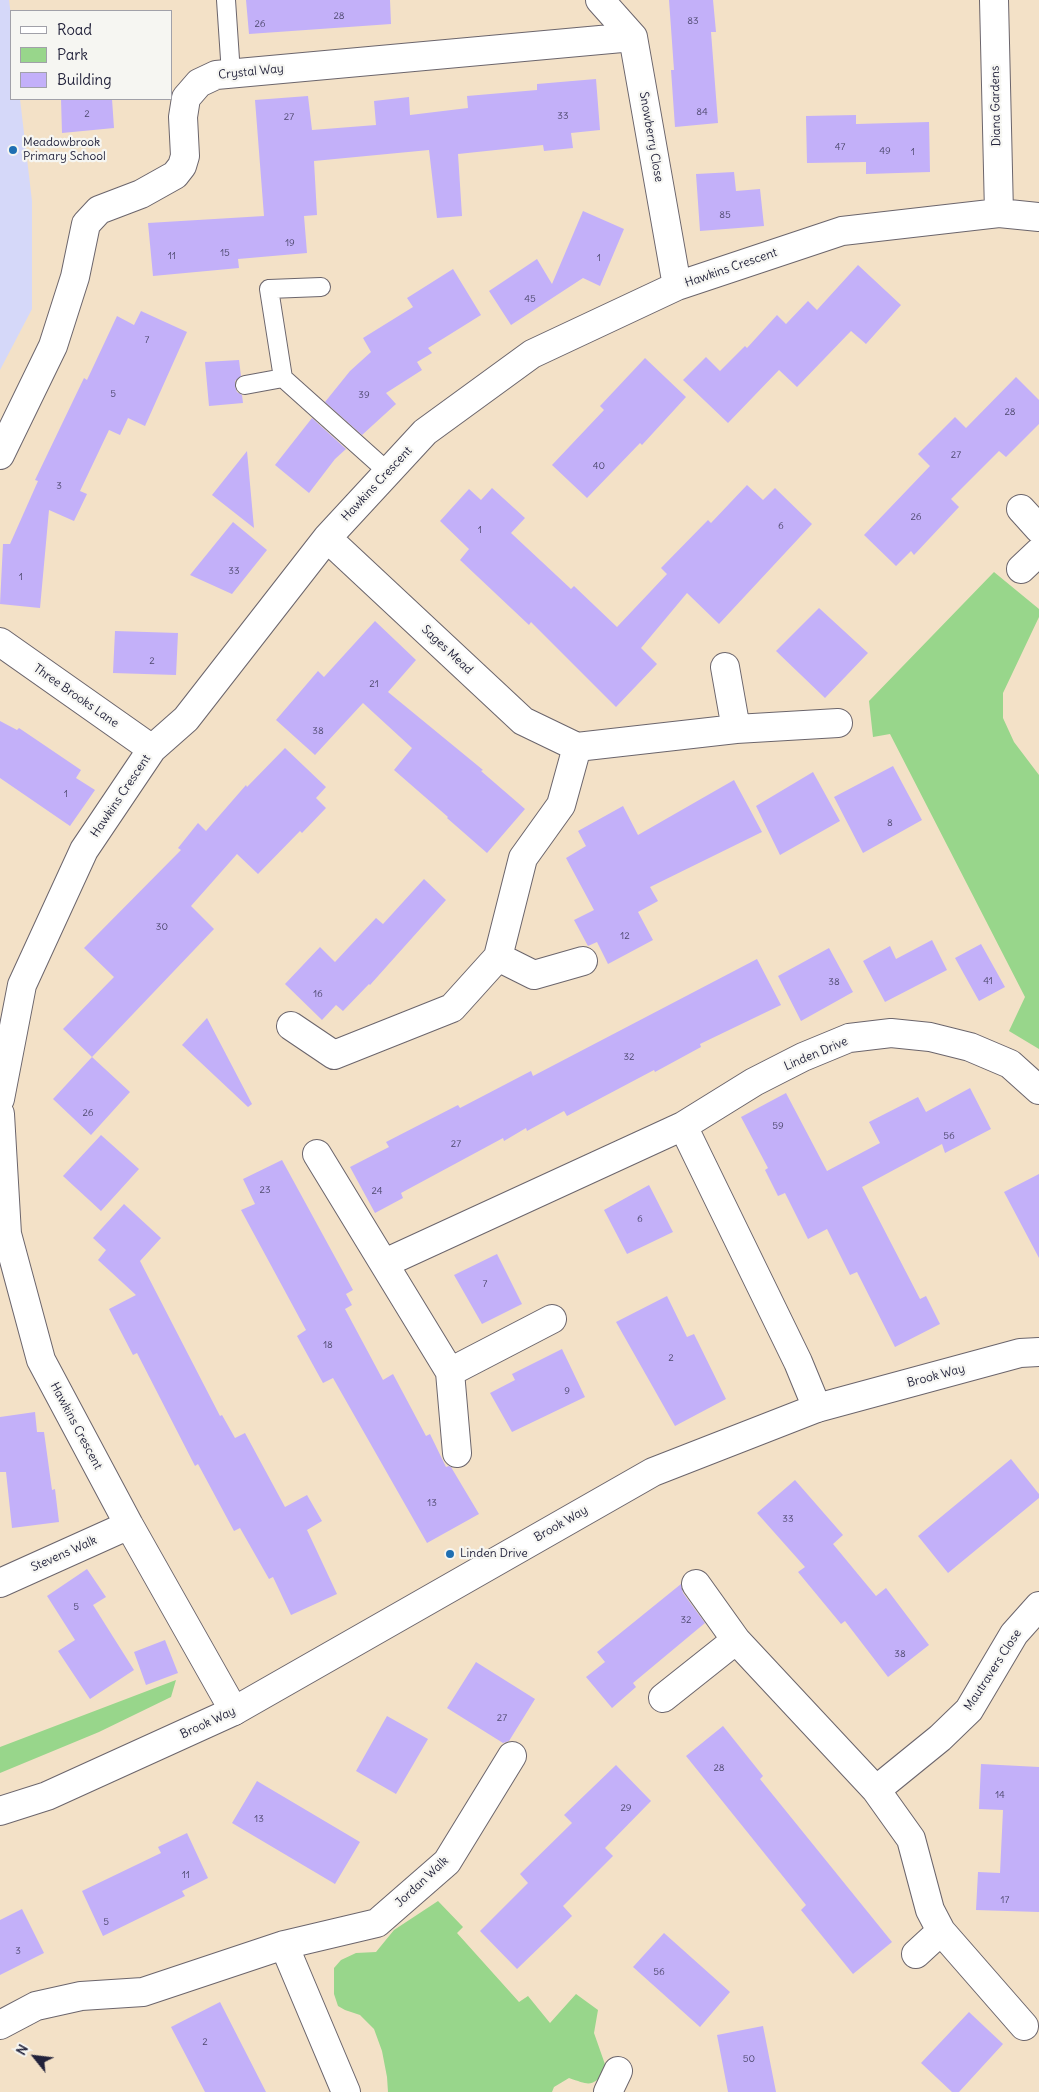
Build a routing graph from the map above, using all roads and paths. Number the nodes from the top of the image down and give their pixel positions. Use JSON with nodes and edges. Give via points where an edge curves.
{"nodes":[{"id":1,"x":226,"y":0,"type":"edge"},
{"id":2,"x":600,"y":0,"type":"edge"},
{"id":3,"x":994,"y":0,"type":"edge"},
{"id":4,"x":633,"y":37,"type":"junction"},
{"id":5,"x":231,"y":74,"type":"junction"},
{"id":6,"x":179,"y":94,"type":"edge"},
{"id":7,"x":999,"y":213,"type":"junction"},
{"id":8,"x":1039,"y":217,"type":"edge"},
{"id":9,"x":677,"y":286,"type":"junction"},
{"id":10,"x":321,"y":287,"type":"dead end"},
{"id":11,"x":283,"y":378,"type":"junction"},
{"id":12,"x":245,"y":385,"type":"dead end"},
{"id":13,"x":1,"y":452,"type":"edge"},
{"id":14,"x":388,"y":472,"type":"junction"},
{"id":15,"x":1021,"y":509,"type":"dead end"},
{"id":16,"x":1039,"y":529,"type":"edge"},
{"id":17,"x":327,"y":538,"type":"junction"},
{"id":18,"x":0,"y":642,"type":"edge"},
{"id":19,"x":725,"y":667,"type":"dead end"},
{"id":20,"x":838,"y":722,"type":"dead end"},
{"id":21,"x":736,"y":730,"type":"junction"},
{"id":22,"x":576,"y":748,"type":"junction"},
{"id":23,"x":152,"y":749,"type":"junction"},
{"id":24,"x":498,"y":957,"type":"junction"},
{"id":25,"x":583,"y":960,"type":"dead end"},
{"id":26,"x":291,"y":1026,"type":"dead end"},
{"id":27,"x":1039,"y":1090,"type":"edge"},
{"id":28,"x":0,"y":1099,"type":"edge"},
{"id":29,"x":0,"y":1114,"type":"edge"},
{"id":30,"x":683,"y":1126,"type":"junction"},
{"id":31,"x":316,"y":1154,"type":"dead end"},
{"id":32,"x":385,"y":1263,"type":"junction"},
{"id":33,"x":552,"y":1319,"type":"dead end"},
{"id":34,"x":1039,"y":1352,"type":"edge"},
{"id":35,"x":450,"y":1372,"type":"junction"},
{"id":36,"x":817,"y":1408,"type":"junction"},
{"id":37,"x":457,"y":1453,"type":"dead end"},
{"id":38,"x":129,"y":1525,"type":"junction"},
{"id":39,"x":0,"y":1583,"type":"edge"},
{"id":40,"x":696,"y":1584,"type":"dead end"},
{"id":41,"x":1039,"y":1606,"type":"edge"},
{"id":42,"x":736,"y":1640,"type":"junction"},
{"id":43,"x":663,"y":1698,"type":"dead end"},
{"id":44,"x":234,"y":1711,"type":"junction"},
{"id":45,"x":512,"y":1756,"type":"dead end"},
{"id":46,"x":876,"y":1790,"type":"junction"},
{"id":47,"x":0,"y":1811,"type":"edge"},
{"id":48,"x":942,"y":1931,"type":"junction"},
{"id":49,"x":284,"y":1945,"type":"junction"},
{"id":50,"x":916,"y":1954,"type":"dead end"},
{"id":51,"x":0,"y":2025,"type":"edge"},
{"id":52,"x":1024,"y":2026,"type":"dead end"},
{"id":53,"x":346,"y":2092,"type":"edge"}],
"edges":[{"from":1,"to":5,"type":"lane"},
{"from":2,"to":4,"type":"street"},
{"from":3,"to":7,"type":"street","name":"Diana Gardens"},
{"from":4,"to":5,"type":"street","name":"Crystal Way"},
{"from":4,"to":9,"type":"street","name":"Snowberry Close"},
{"from":5,"to":6,"type":"street","name":"Crystal Way","via":[[216,75]]},
{"from":6,"to":13,"type":"street","name":"Crystal Way","via":[[185,156],[182,166],[175,175],[141,194],[99,210],[86,224],[75,277],[53,346]]},
{"from":7,"to":8,"type":"street","name":"Hawkins Crescent"},
{"from":7,"to":9,"type":"street","name":"Hawkins Crescent","via":[[842,231]]},
{"from":9,"to":14,"type":"street","name":"Hawkins Crescent","via":[[532,354],[425,432]]},
{"from":10,"to":11,"type":"lane","via":[[269,289]]},
{"from":11,"to":12,"type":"lane"},
{"from":11,"to":14,"type":"lane"},
{"from":14,"to":17,"type":"street","name":"Hawkins Crescent"},
{"from":15,"to":16,"type":"street"},
{"from":17,"to":22,"type":"street","name":"Sages Mead","via":[[524,721]]},
{"from":17,"to":23,"type":"street","name":"Hawkins Crescent","via":[[186,719]]},
{"from":18,"to":23,"type":"street","name":"Three Brooks Lane"},
{"from":19,"to":21,"type":"street"},
{"from":20,"to":21,"type":"street"},
{"from":21,"to":22,"type":"street"},
{"from":22,"to":24,"type":"street","via":[[561,805],[523,858]]},
{"from":23,"to":28,"type":"street","name":"Hawkins Crescent","via":[[84,850],[22,985]]},
{"from":24,"to":25,"type":"street","via":[[534,975]]},
{"from":24,"to":26,"type":"street","via":[[452,1008],[334,1055]]},
{"from":27,"to":30,"type":"street","name":"Linden Drive","via":[[1010,1064],[970,1047],[930,1037],[891,1033],[849,1038],[803,1057],[754,1082]]},
{"from":29,"to":38,"type":"street","name":"Hawkins Crescent","via":[[6,1234],[41,1360]]},
{"from":30,"to":32,"type":"street","name":"Linden Drive"},
{"from":30,"to":36,"type":"street","via":[[798,1362]]},
{"from":31,"to":32,"type":"street"},
{"from":32,"to":35,"type":"street"},
{"from":33,"to":35,"type":"street"},
{"from":34,"to":36,"type":"street","name":"Brook Way","via":[[1020,1353]]},
{"from":35,"to":37,"type":"street"},
{"from":36,"to":44,"type":"street","name":"Brook Way","via":[[653,1472]]},
{"from":38,"to":39,"type":"street","name":"Stevens Walk"},
{"from":38,"to":44,"type":"street","name":"Hawkins Crescent"},
{"from":40,"to":42,"type":"street"},
{"from":41,"to":46,"type":"street","name":"Mautravers Close","via":[[1014,1634],[969,1710]]},
{"from":42,"to":43,"type":"street"},
{"from":42,"to":46,"type":"street"},
{"from":44,"to":47,"type":"street","name":"Brook Way","via":[[47,1796]]},
{"from":45,"to":49,"type":"street","name":"Jordan Walk","via":[[447,1862],[377,1923]]},
{"from":46,"to":48,"type":"street","via":[[910,1839],[930,1910]]},
{"from":48,"to":50,"type":"street"},
{"from":48,"to":52,"type":"street"},
{"from":49,"to":51,"type":"street","name":"Jordan Walk","via":[[143,1992],[81,1996],[36,2006]]},
{"from":49,"to":53,"type":"street"}]}
